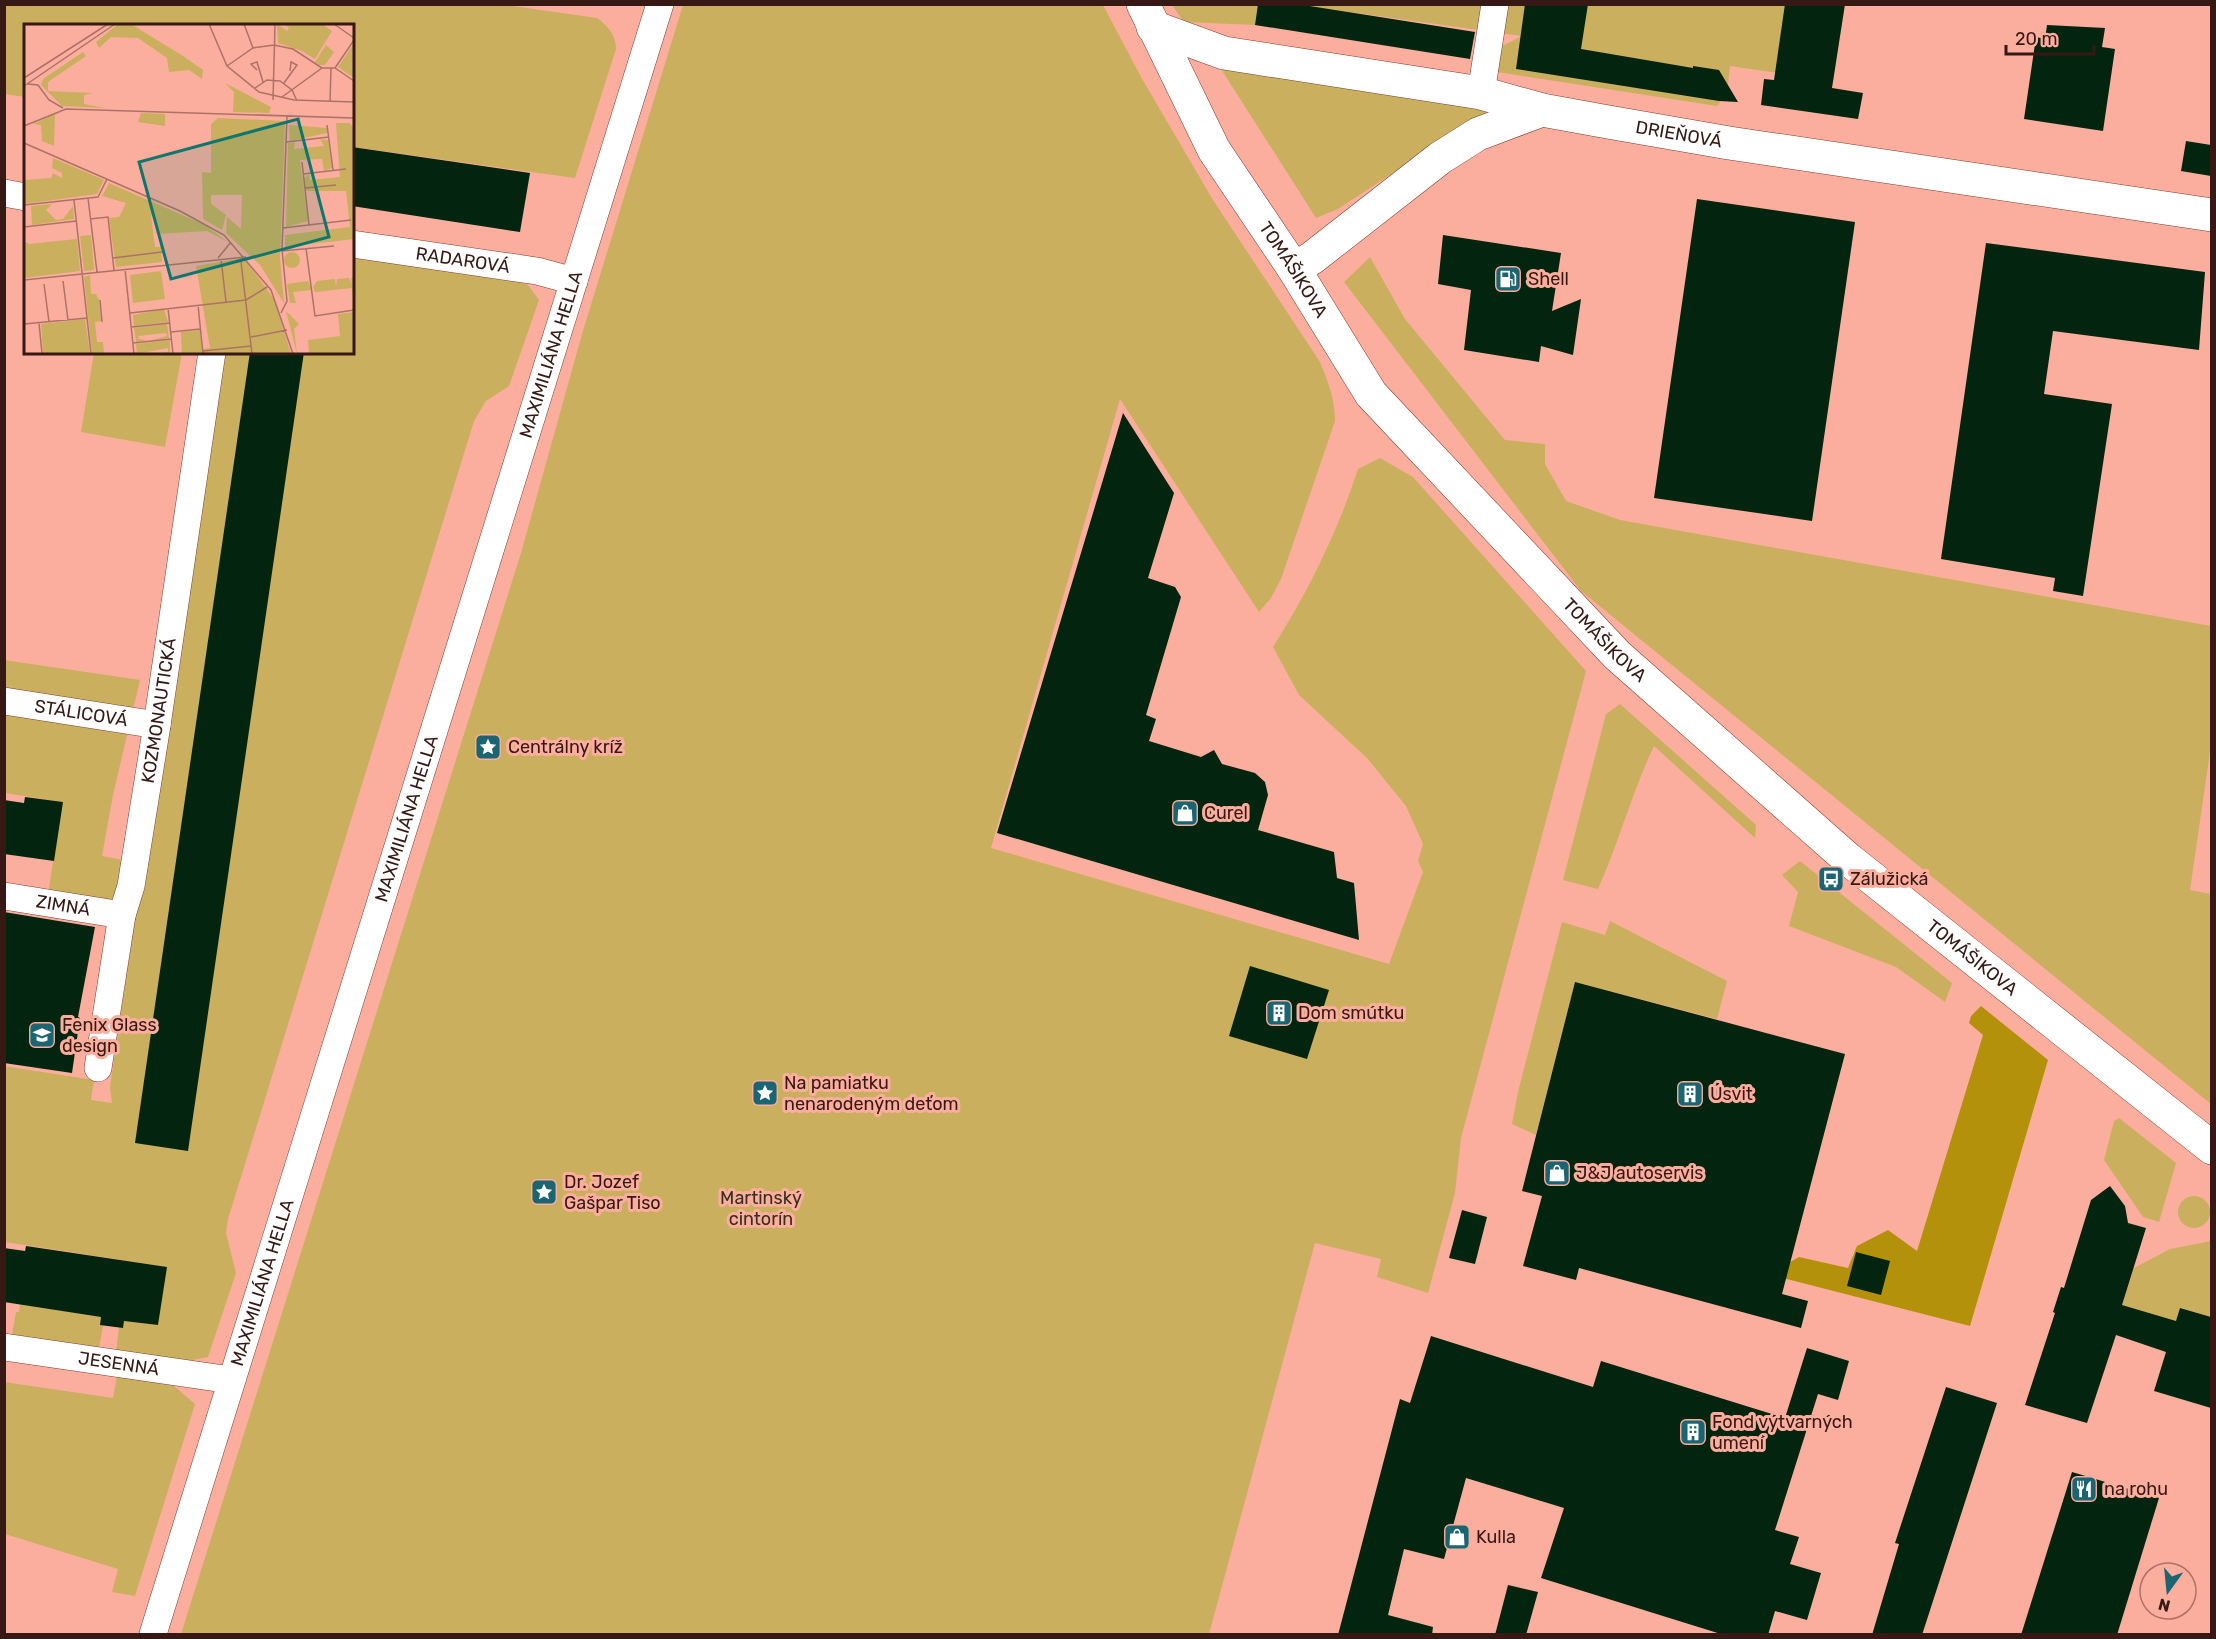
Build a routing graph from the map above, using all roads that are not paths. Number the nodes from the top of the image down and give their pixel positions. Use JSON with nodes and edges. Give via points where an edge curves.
{"nodes":[{"id":1,"x":660,"y":4,"type":"edge"},
{"id":2,"x":1495,"y":4,"type":"edge"},
{"id":3,"x":1148,"y":16,"type":"edge"},
{"id":4,"x":1481,"y":93,"type":"junction"},
{"id":5,"x":1542,"y":110,"type":"junction"},
{"id":6,"x":4,"y":194,"type":"edge"},
{"id":7,"x":24,"y":196,"type":"edge"},
{"id":8,"x":2211,"y":215,"type":"edge"},
{"id":9,"x":354,"y":244,"type":"edge"},
{"id":10,"x":1294,"y":269,"type":"junction"},
{"id":11,"x":574,"y":281,"type":"junction"},
{"id":12,"x":212,"y":354,"type":"edge"},
{"id":13,"x":4,"y":701,"type":"edge"},
{"id":14,"x":157,"y":725,"type":"junction"},
{"id":15,"x":4,"y":896,"type":"edge"},
{"id":16,"x":122,"y":915,"type":"junction"},
{"id":17,"x":98,"y":1068,"type":"dead end"},
{"id":18,"x":2211,"y":1148,"type":"edge"},
{"id":19,"x":4,"y":1347,"type":"edge"},
{"id":20,"x":231,"y":1380,"type":"junction"},
{"id":21,"x":153,"y":1635,"type":"edge"}],
"edges":[{"from":1,"to":11,"type":"street","name":"MAXIMILIÁNA HELLA"},
{"from":2,"to":4,"type":"street"},
{"from":3,"to":4,"type":"main road","name":"DRIEŇOVÁ","via":[[1224,52]]},
{"from":3,"to":10,"type":"main road","name":"TOMÁŠIKOVA","via":[[1215,150]]},
{"from":4,"to":5,"type":"main road","name":"DRIEŇOVÁ"},
{"from":5,"to":8,"type":"main road","name":"DRIEŇOVÁ","via":[[1729,143]]},
{"from":5,"to":10,"type":"main road","via":[[1478,134],[1440,158]]},
{"from":6,"to":7,"type":"street"},
{"from":9,"to":11,"type":"street","name":"RADAROVÁ","via":[[537,271]]},
{"from":10,"to":18,"type":"main road","name":"TOMÁŠIKOVA","via":[[1371,394],[1617,656],[1848,859]]},
{"from":11,"to":20,"type":"street","name":"MAXIMILIÁNA HELLA"},
{"from":12,"to":14,"type":"street","name":"KOZMONAUTICKÁ"},
{"from":13,"to":14,"type":"street","name":"STÁLICOVÁ"},
{"from":14,"to":16,"type":"street","name":"KOZMONAUTICKÁ","via":[[131,886]]},
{"from":15,"to":16,"type":"street","name":"ZIMNÁ"},
{"from":16,"to":17,"type":"street","name":"KOZMONAUTICKÁ"},
{"from":19,"to":20,"type":"street","name":"JESENNÁ"},
{"from":20,"to":21,"type":"street","name":"MAXIMILIÁNA HELLA"}]}
